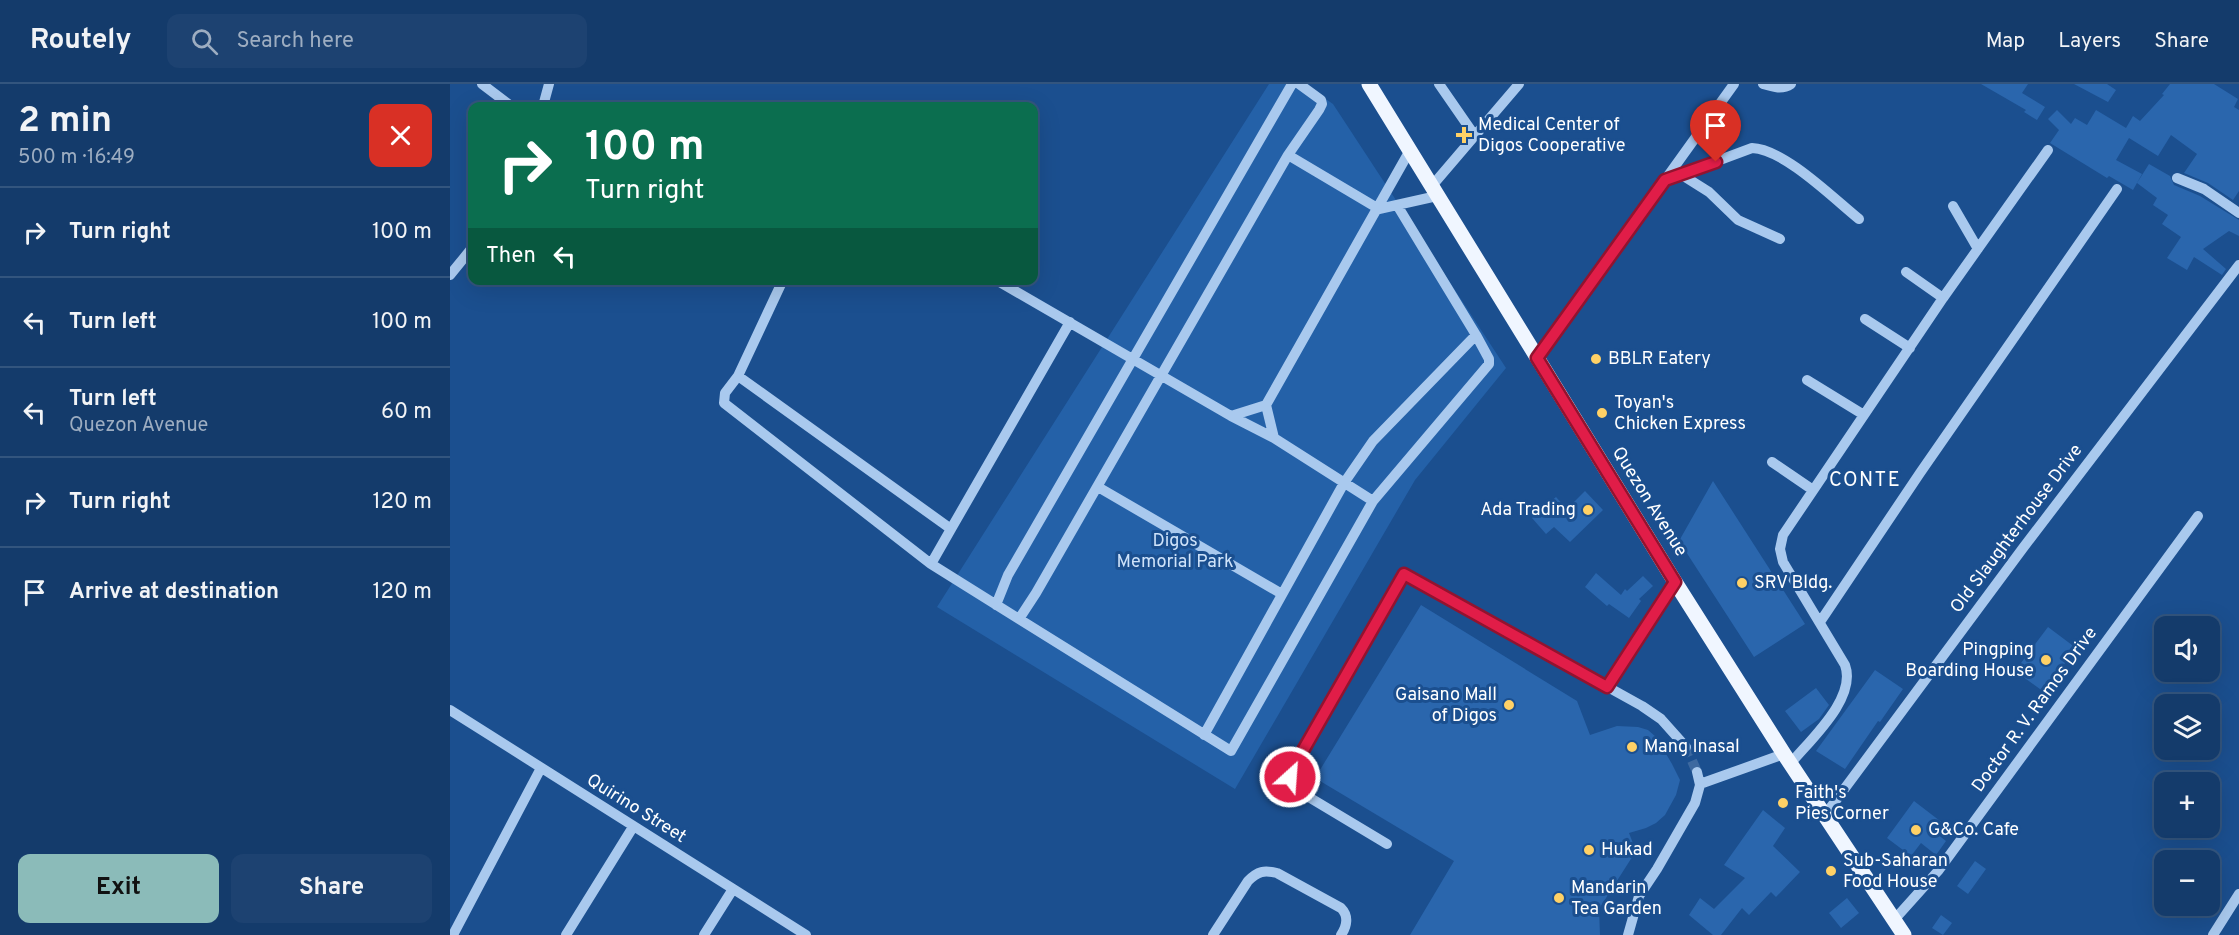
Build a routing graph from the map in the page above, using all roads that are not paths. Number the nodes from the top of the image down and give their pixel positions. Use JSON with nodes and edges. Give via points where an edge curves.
{"nodes":[{"id":1,"x":482,"y":84,"type":"edge"},
{"id":2,"x":549,"y":84,"type":"edge"},
{"id":3,"x":1292,"y":84,"type":"edge"},
{"id":4,"x":1299,"y":84,"type":"edge"},
{"id":5,"x":1369,"y":84,"type":"edge"},
{"id":6,"x":1439,"y":84,"type":"edge"},
{"id":7,"x":1519,"y":84,"type":"edge"},
{"id":8,"x":1734,"y":84,"type":"edge"},
{"id":9,"x":1763,"y":84,"type":"edge"},
{"id":10,"x":1791,"y":84,"type":"edge"},
{"id":11,"x":506,"y":102,"type":"edge"},
{"id":12,"x":544,"y":102,"type":"edge"},
{"id":13,"x":1474,"y":136,"type":"junction"},
{"id":14,"x":2048,"y":150,"type":"dead end"},
{"id":15,"x":1409,"y":152,"type":"junction"},
{"id":16,"x":1288,"y":155,"type":"junction"},
{"id":17,"x":1682,"y":175,"type":"junction"},
{"id":18,"x":2177,"y":178,"type":"dead end"},
{"id":19,"x":1665,"y":180,"type":"junction"},
{"id":20,"x":2116,"y":189,"type":"dead end"},
{"id":21,"x":1434,"y":192,"type":"junction"},
{"id":22,"x":1397,"y":205,"type":"junction"},
{"id":23,"x":1953,"y":206,"type":"dead end"},
{"id":24,"x":1379,"y":209,"type":"junction"},
{"id":25,"x":2239,"y":213,"type":"edge"},
{"id":26,"x":1859,"y":219,"type":"dead end"},
{"id":27,"x":1780,"y":239,"type":"dead end"},
{"id":28,"x":1978,"y":249,"type":"junction"},
{"id":29,"x":468,"y":253,"type":"edge"},
{"id":30,"x":2239,"y":265,"type":"edge"},
{"id":31,"x":1906,"y":272,"type":"dead end"},
{"id":32,"x":451,"y":273,"type":"edge"},
{"id":33,"x":781,"y":285,"type":"edge"},
{"id":34,"x":1005,"y":285,"type":"edge"},
{"id":35,"x":1943,"y":298,"type":"junction"},
{"id":36,"x":1865,"y":319,"type":"dead end"},
{"id":37,"x":1070,"y":322,"type":"junction"},
{"id":38,"x":1476,"y":335,"type":"junction"},
{"id":39,"x":1910,"y":348,"type":"junction"},
{"id":40,"x":1134,"y":358,"type":"junction"},
{"id":41,"x":1537,"y":358,"type":"junction"},
{"id":42,"x":1162,"y":375,"type":"junction"},
{"id":43,"x":738,"y":376,"type":"junction"},
{"id":44,"x":1807,"y":380,"type":"dead end"},
{"id":45,"x":1266,"y":405,"type":"junction"},
{"id":46,"x":1864,"y":415,"type":"junction"},
{"id":47,"x":1231,"y":416,"type":"junction"},
{"id":48,"x":1274,"y":438,"type":"junction"},
{"id":49,"x":1772,"y":462,"type":"dead end"},
{"id":50,"x":1344,"y":483,"type":"junction"},
{"id":51,"x":1098,"y":487,"type":"junction"},
{"id":52,"x":1813,"y":490,"type":"junction"},
{"id":53,"x":1373,"y":501,"type":"junction"},
{"id":54,"x":2198,"y":516,"type":"dead end"},
{"id":55,"x":951,"y":530,"type":"junction"},
{"id":56,"x":932,"y":564,"type":"junction"},
{"id":57,"x":1675,"y":582,"type":"junction"},
{"id":58,"x":1282,"y":594,"type":"junction"},
{"id":59,"x":996,"y":604,"type":"junction"},
{"id":60,"x":1019,"y":619,"type":"junction"},
{"id":61,"x":1821,"y":622,"type":"junction"},
{"id":62,"x":1607,"y":687,"type":"junction"},
{"id":63,"x":452,"y":716,"type":"edge"},
{"id":64,"x":1204,"y":735,"type":"junction"},
{"id":65,"x":1686,"y":747,"type":"tunnel mouth"},
{"id":66,"x":1788,"y":758,"type":"junction"},
{"id":67,"x":541,"y":768,"type":"junction"},
{"id":68,"x":1825,"y":815,"type":"junction"},
{"id":69,"x":633,"y":827,"type":"junction"},
{"id":70,"x":1387,"y":844,"type":"dead end"},
{"id":71,"x":733,"y":890,"type":"junction"},
{"id":72,"x":2239,"y":894,"type":"edge"},
{"id":73,"x":1894,"y":920,"type":"junction"},
{"id":74,"x":454,"y":933,"type":"dead end"},
{"id":75,"x":567,"y":935,"type":"edge"},
{"id":76,"x":704,"y":935,"type":"edge"},
{"id":77,"x":806,"y":935,"type":"edge"},
{"id":78,"x":1213,"y":935,"type":"edge"},
{"id":79,"x":1341,"y":935,"type":"edge"},
{"id":80,"x":1628,"y":935,"type":"edge"},
{"id":81,"x":1904,"y":935,"type":"edge"},
{"id":82,"x":2213,"y":935,"type":"edge"}],
"edges":[{"from":1,"to":11,"type":"street"},
{"from":2,"to":12,"type":"street"},
{"from":3,"to":40,"type":"street"},
{"from":4,"to":16,"type":"street","via":[[1322,104]]},
{"from":5,"to":15,"type":"main road","name":"Quezon Avenue"},
{"from":6,"to":13,"type":"street"},
{"from":7,"to":13,"type":"street"},
{"from":8,"to":19,"type":"street"},
{"from":9,"to":10,"type":"street","via":[[1777,88]]},
{"from":13,"to":21,"type":"street"},
{"from":14,"to":28,"type":"street"},
{"from":15,"to":21,"type":"main road","name":"Quezon Avenue"},
{"from":15,"to":24,"type":"street"},
{"from":16,"to":24,"type":"street"},
{"from":16,"to":42,"type":"street"},
{"from":17,"to":19,"type":"street"},
{"from":17,"to":26,"type":"street","via":[[1752,148],[1762,148],[1789,162]]},
{"from":17,"to":27,"type":"street","via":[[1709,192],[1738,220]]},
{"from":18,"to":25,"type":"street","via":[[2212,193]]},
{"from":19,"to":41,"type":"street"},
{"from":20,"to":61,"type":"street"},
{"from":21,"to":22,"type":"street"},
{"from":21,"to":41,"type":"main road","name":"Quezon Avenue"},
{"from":22,"to":24,"type":"street"},
{"from":22,"to":38,"type":"street"},
{"from":23,"to":28,"type":"street"},
{"from":24,"to":45,"type":"street"},
{"from":28,"to":35,"type":"street"},
{"from":29,"to":32,"type":"street"},
{"from":30,"to":68,"type":"street","name":"Old Slaughterhouse Drive"},
{"from":31,"to":35,"type":"street"},
{"from":33,"to":43,"type":"street"},
{"from":34,"to":37,"type":"street"},
{"from":35,"to":39,"type":"street"},
{"from":36,"to":39,"type":"street"},
{"from":37,"to":40,"type":"street"},
{"from":37,"to":55,"type":"street"},
{"from":38,"to":50,"type":"street","via":[[1372,441]]},
{"from":38,"to":53,"type":"street","via":[[1489,364]]},
{"from":39,"to":46,"type":"street"},
{"from":40,"to":42,"type":"street"},
{"from":40,"to":59,"type":"street","via":[[1008,575]]},
{"from":41,"to":57,"type":"main road","name":"Quezon Avenue"},
{"from":42,"to":47,"type":"street"},
{"from":42,"to":51,"type":"street"},
{"from":43,"to":55,"type":"street"},
{"from":43,"to":56,"type":"street","via":[[725,393],[724,404]]},
{"from":44,"to":46,"type":"street"},
{"from":45,"to":47,"type":"street"},
{"from":45,"to":48,"type":"street"},
{"from":46,"to":52,"type":"street"},
{"from":47,"to":48,"type":"street"},
{"from":48,"to":50,"type":"street"},
{"from":49,"to":52,"type":"street"},
{"from":50,"to":53,"type":"street"},
{"from":50,"to":58,"type":"street"},
{"from":51,"to":58,"type":"street"},
{"from":51,"to":60,"type":"street"},
{"from":52,"to":61,"type":"street","via":[[1783,536],[1780,549],[1783,562]]},
{"from":53,"to":64,"type":"street","via":[[1231,751]]},
{"from":54,"to":73,"type":"street","name":"Doctor R. V. Ramos Drive","via":[[1938,871]]},
{"from":55,"to":56,"type":"street"},
{"from":56,"to":59,"type":"street"},
{"from":57,"to":62,"type":"street"},
{"from":57,"to":66,"type":"main road","name":"Quezon Avenue"},
{"from":58,"to":64,"type":"street"},
{"from":59,"to":60,"type":"street"},
{"from":60,"to":64,"type":"street"},
{"from":61,"to":66,"type":"street","via":[[1845,665],[1848,680],[1835,710]]},
{"from":62,"to":65,"type":"street","via":[[1661,719]]},
{"from":62,"to":70,"type":"street","via":[[1404,574],[1290,777],[1292,787]]},
{"from":63,"to":67,"type":"street","name":"Quirino Street"},
{"from":66,"to":68,"type":"main road","name":"Quezon Avenue"},
{"from":66,"to":80,"type":"street","via":[[1699,778],[1699,794],[1692,810],[1639,896]]},
{"from":67,"to":69,"type":"street","name":"Quirino Street"},
{"from":67,"to":74,"type":"street"},
{"from":68,"to":73,"type":"main road","name":"Quezon Avenue"},
{"from":69,"to":71,"type":"street","name":"Quirino Street"},
{"from":69,"to":75,"type":"street"},
{"from":71,"to":76,"type":"street"},
{"from":71,"to":77,"type":"street","name":"Quirino Street"},
{"from":72,"to":82,"type":"street"},
{"from":73,"to":81,"type":"main road","name":"Quezon Avenue"},
{"from":78,"to":79,"type":"street","via":[[1248,881],[1254,874],[1267,871],[1341,908],[1347,918]]}]}
